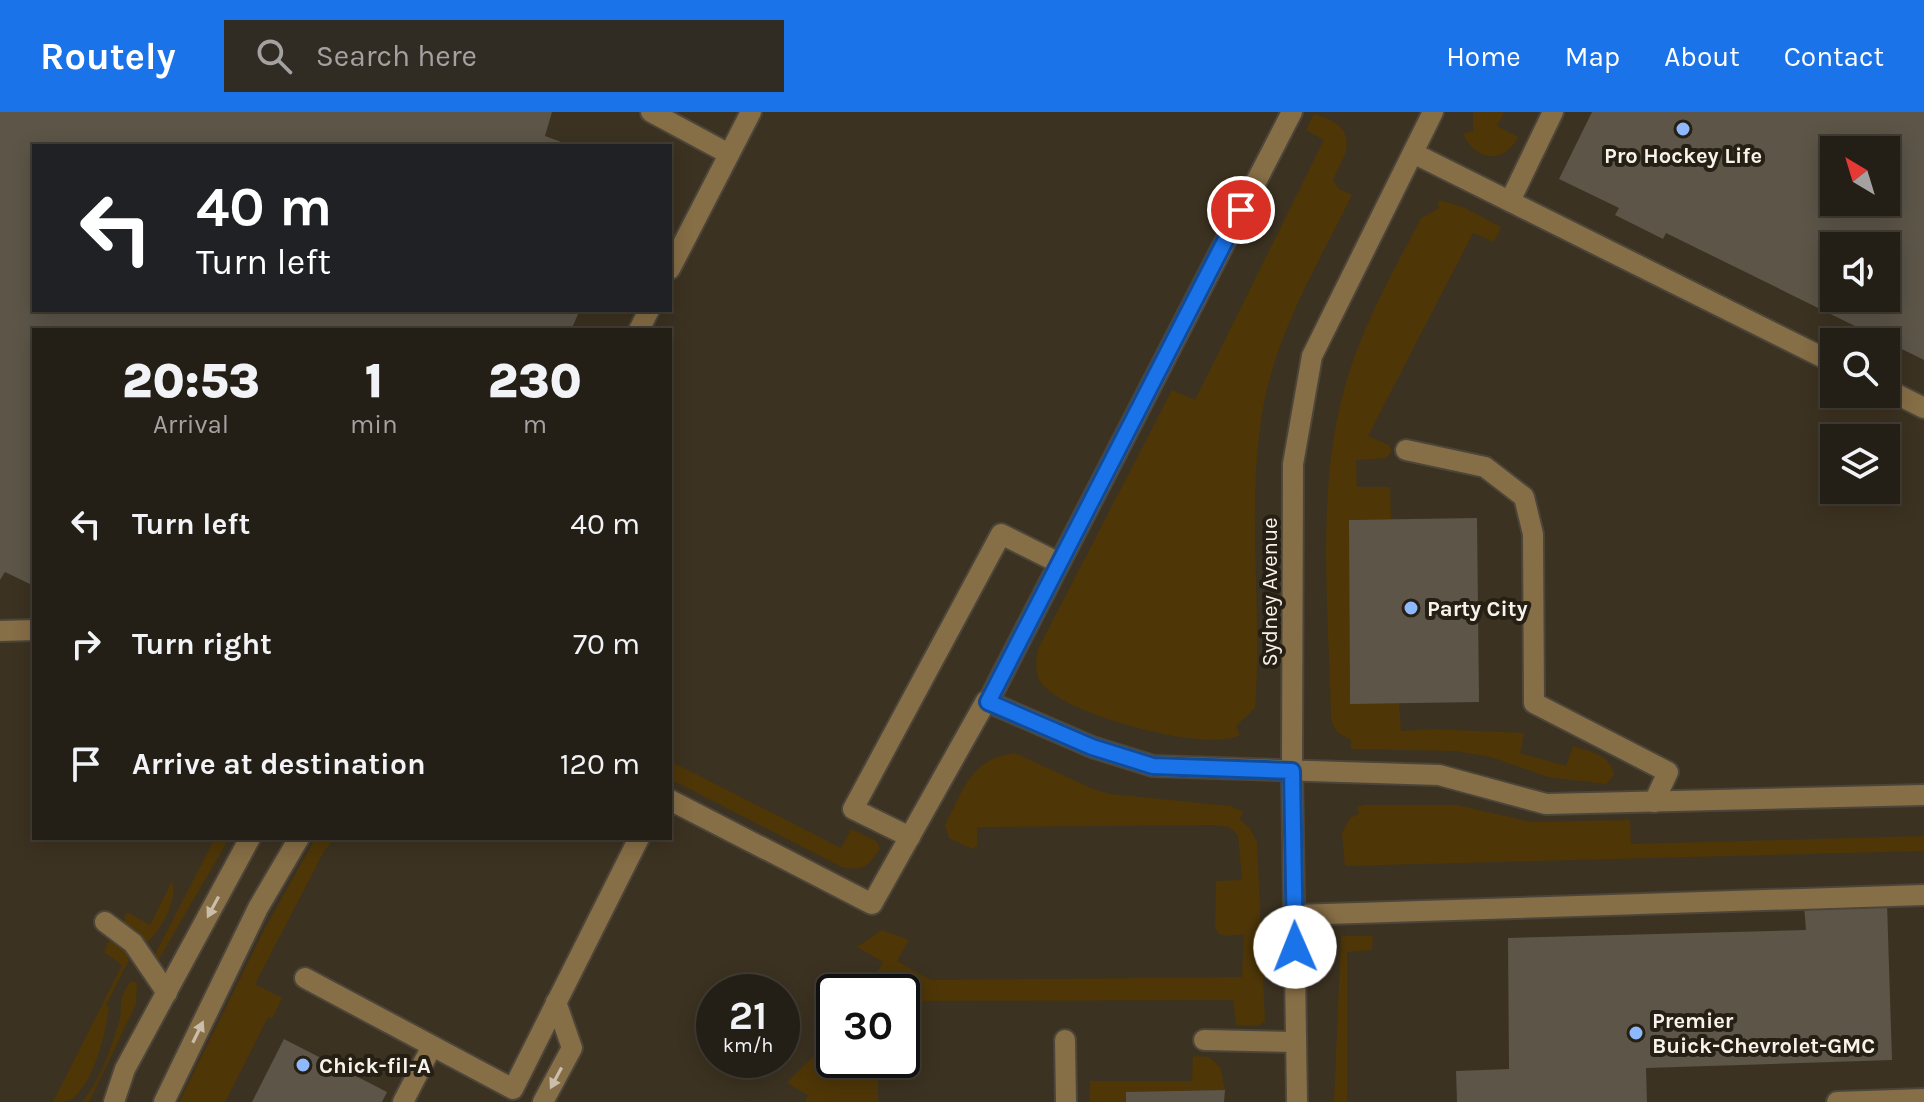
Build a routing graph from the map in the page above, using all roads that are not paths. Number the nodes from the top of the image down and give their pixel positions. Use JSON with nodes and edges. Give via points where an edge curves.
{"nodes":[{"id":1,"x":651,"y":112,"type":"edge"},
{"id":2,"x":751,"y":112,"type":"edge"},
{"id":3,"x":1292,"y":112,"type":"edge"},
{"id":4,"x":1433,"y":112,"type":"edge"},
{"id":5,"x":1553,"y":112,"type":"edge"},
{"id":6,"x":1413,"y":153,"type":"junction"},
{"id":7,"x":729,"y":154,"type":"junction"},
{"id":8,"x":1510,"y":201,"type":"junction"},
{"id":9,"x":672,"y":265,"type":"edge"},
{"id":10,"x":1820,"y":356,"type":"edge"},
{"id":11,"x":1900,"y":396,"type":"edge"},
{"id":12,"x":1924,"y":408,"type":"edge"},
{"id":13,"x":1406,"y":450,"type":"dead end"},
{"id":14,"x":1059,"y":563,"type":"junction"},
{"id":15,"x":32,"y":630,"type":"edge"},
{"id":16,"x":0,"y":631,"type":"edge"},
{"id":17,"x":988,"y":702,"type":"junction"},
{"id":18,"x":1292,"y":771,"type":"junction"},
{"id":19,"x":1924,"y":795,"type":"edge"},
{"id":20,"x":672,"y":801,"type":"edge"},
{"id":21,"x":1654,"y":802,"type":"junction"},
{"id":22,"x":910,"y":837,"type":"junction"},
{"id":23,"x":249,"y":840,"type":"edge"},
{"id":24,"x":298,"y":840,"type":"edge"},
{"id":25,"x":638,"y":840,"type":"edge"},
{"id":26,"x":1924,"y":895,"type":"edge"},
{"id":27,"x":1294,"y":915,"type":"junction"},
{"id":28,"x":105,"y":922,"type":"dead end"},
{"id":29,"x":305,"y":978,"type":"dead end"},
{"id":30,"x":167,"y":993,"type":"junction"},
{"id":31,"x":556,"y":1002,"type":"junction"},
{"id":32,"x":1065,"y":1040,"type":"dead end"},
{"id":33,"x":1204,"y":1040,"type":"dead end"},
{"id":34,"x":1296,"y":1042,"type":"junction"},
{"id":35,"x":432,"y":1046,"type":"junction"},
{"id":36,"x":1924,"y":1099,"type":"edge"},
{"id":37,"x":114,"y":1102,"type":"edge"},
{"id":38,"x":164,"y":1102,"type":"edge"},
{"id":39,"x":403,"y":1102,"type":"edge"},
{"id":40,"x":543,"y":1102,"type":"edge"},
{"id":41,"x":1066,"y":1102,"type":"edge"},
{"id":42,"x":1297,"y":1102,"type":"edge"},
{"id":43,"x":1837,"y":1102,"type":"edge"}],
"edges":[{"from":1,"to":7,"type":"street"},
{"from":2,"to":7,"type":"street"},
{"from":3,"to":14,"type":"street"},
{"from":4,"to":6,"type":"street","name":"Sydney Avenue"},
{"from":5,"to":8,"type":"street"},
{"from":6,"to":8,"type":"street"},
{"from":6,"to":18,"type":"street","name":"Sydney Avenue","via":[[1312,356],[1293,464]]},
{"from":7,"to":9,"type":"street"},
{"from":8,"to":10,"type":"street"},
{"from":11,"to":12,"type":"street"},
{"from":13,"to":21,"type":"street","via":[[1485,467],[1524,497],[1533,534],[1534,703],[1668,772]]},
{"from":14,"to":17,"type":"street"},
{"from":14,"to":22,"type":"street","via":[[1001,534],[853,809]]},
{"from":15,"to":16,"type":"street"},
{"from":17,"to":18,"type":"street","via":[[1092,747],[1153,766]]},
{"from":17,"to":22,"type":"street"},
{"from":18,"to":21,"type":"street","via":[[1439,775],[1546,804]]},
{"from":18,"to":27,"type":"street","name":"Sydney Avenue"},
{"from":19,"to":21,"type":"street"},
{"from":20,"to":22,"type":"street","via":[[872,904]]},
{"from":23,"to":30,"type":"street","one_way":true},
{"from":38,"to":24,"type":"street","one_way":true,"via":[[258,908]]},
{"from":25,"to":31,"type":"street"},
{"from":26,"to":27,"type":"street"},
{"from":27,"to":34,"type":"street","name":"Sydney Avenue"},
{"from":28,"to":30,"type":"street","via":[[133,943]]},
{"from":29,"to":35,"type":"street"},
{"from":30,"to":37,"type":"street","via":[[125,1069]]},
{"from":31,"to":35,"type":"street","via":[[513,1089]]},
{"from":31,"to":40,"type":"street","one_way":true,"via":[[572,1048]]},
{"from":32,"to":41,"type":"street"},
{"from":33,"to":34,"type":"street"},
{"from":34,"to":42,"type":"street","name":"Sydney Avenue"},
{"from":35,"to":39,"type":"street"},
{"from":36,"to":43,"type":"street"}]}
